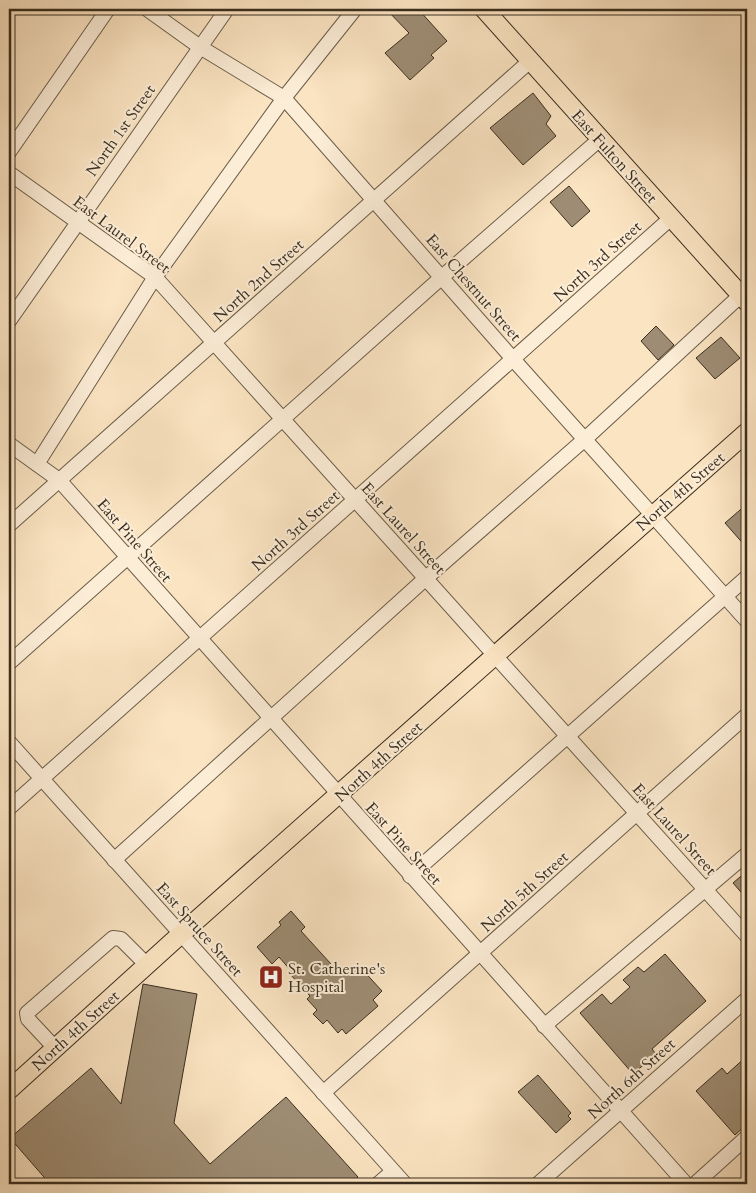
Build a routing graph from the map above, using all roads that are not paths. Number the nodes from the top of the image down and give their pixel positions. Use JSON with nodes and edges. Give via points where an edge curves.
{"nodes":[{"id":1,"x":108,"y":9,"type":"edge"},
{"id":2,"x":147,"y":9,"type":"edge"},
{"id":3,"x":226,"y":9,"type":"edge"},
{"id":4,"x":355,"y":9,"type":"edge"},
{"id":5,"x":484,"y":9,"type":"edge"},
{"id":6,"x":200,"y":47,"type":"junction"},
{"id":7,"x":530,"y":61,"type":"junction"},
{"id":8,"x":284,"y":98,"type":"junction"},
{"id":9,"x":600,"y":140,"type":"junction"},
{"id":10,"x":9,"y":152,"type":"edge"},
{"id":11,"x":9,"y":173,"type":"edge"},
{"id":12,"x":373,"y":199,"type":"junction"},
{"id":13,"x":671,"y":218,"type":"junction"},
{"id":14,"x":78,"y":222,"type":"junction"},
{"id":15,"x":155,"y":277,"type":"junction"},
{"id":16,"x":442,"y":278,"type":"junction"},
{"id":17,"x":744,"y":299,"type":"edge"},
{"id":18,"x":9,"y":321,"type":"edge"},
{"id":19,"x":214,"y":343,"type":"junction"},
{"id":20,"x":513,"y":359,"type":"junction"},
{"id":21,"x":283,"y":419,"type":"junction"},
{"id":22,"x":747,"y":432,"type":"edge"},
{"id":23,"x":585,"y":439,"type":"junction"},
{"id":24,"x":9,"y":444,"type":"edge"},
{"id":25,"x":37,"y":464,"type":"junction"},
{"id":26,"x":59,"y":480,"type":"junction"},
{"id":27,"x":355,"y":500,"type":"junction"},
{"id":28,"x":653,"y":516,"type":"junction"},
{"id":29,"x":9,"y":525,"type":"edge"},
{"id":30,"x":128,"y":558,"type":"junction"},
{"id":31,"x":747,"y":577,"type":"edge"},
{"id":32,"x":426,"y":578,"type":"junction"},
{"id":33,"x":725,"y":596,"type":"junction"},
{"id":34,"x":747,"y":621,"type":"edge"},
{"id":35,"x":199,"y":639,"type":"junction"},
{"id":36,"x":496,"y":656,"type":"junction"},
{"id":37,"x":9,"y":663,"type":"edge"},
{"id":38,"x":747,"y":715,"type":"edge"},
{"id":39,"x":271,"y":720,"type":"junction"},
{"id":40,"x":568,"y":736,"type":"junction"},
{"id":41,"x":9,"y":742,"type":"edge"},
{"id":42,"x":42,"y":779,"type":"junction"},
{"id":43,"x":339,"y":796,"type":"junction"},
{"id":44,"x":9,"y":808,"type":"edge"},
{"id":45,"x":638,"y":814,"type":"junction"},
{"id":46,"x":747,"y":854,"type":"edge"},
{"id":47,"x":114,"y":860,"type":"junction"},
{"id":48,"x":410,"y":876,"type":"junction"},
{"id":49,"x":706,"y":890,"type":"junction"},
{"id":50,"x":181,"y":934,"type":"junction"},
{"id":51,"x":747,"y":936,"type":"edge"},
{"id":52,"x":480,"y":954,"type":"junction"},
{"id":53,"x":147,"y":965,"type":"junction"},
{"id":54,"x":747,"y":999,"type":"edge"},
{"id":55,"x":544,"y":1026,"type":"junction"},
{"id":56,"x":55,"y":1048,"type":"junction"},
{"id":57,"x":9,"y":1090,"type":"edge"},
{"id":58,"x":323,"y":1093,"type":"junction"},
{"id":59,"x":621,"y":1111,"type":"junction"},
{"id":60,"x":747,"y":1137,"type":"edge"},
{"id":61,"x":393,"y":1170,"type":"junction"},
{"id":62,"x":378,"y":1184,"type":"edge"},
{"id":63,"x":405,"y":1184,"type":"edge"},
{"id":64,"x":538,"y":1184,"type":"edge"},
{"id":65,"x":686,"y":1184,"type":"edge"},
{"id":66,"x":695,"y":1184,"type":"edge"}],
"edges":[{"from":1,"to":10,"type":"street"},
{"from":2,"to":6,"type":"street","name":"East Chestnut Street"},
{"from":3,"to":6,"type":"street","name":"North 1st Street"},
{"from":4,"to":8,"type":"street"},
{"from":5,"to":7,"type":"main road","name":"East Fulton Street"},
{"from":6,"to":8,"type":"street","name":"East Chestnut Street"},
{"from":6,"to":14,"type":"street","name":"North 1st Street"},
{"from":7,"to":9,"type":"main road","name":"East Fulton Street"},
{"from":7,"to":12,"type":"street","name":"North 2nd Street"},
{"from":8,"to":12,"type":"street","name":"East Chestnut Street"},
{"from":8,"to":15,"type":"street"},
{"from":9,"to":13,"type":"main road","name":"East Fulton Street"},
{"from":9,"to":16,"type":"street"},
{"from":11,"to":14,"type":"street","name":"East Laurel Street"},
{"from":12,"to":16,"type":"street","name":"East Chestnut Street"},
{"from":12,"to":19,"type":"street","name":"North 2nd Street"},
{"from":13,"to":17,"type":"main road","name":"East Fulton Street"},
{"from":13,"to":20,"type":"street","name":"North 3rd Street"},
{"from":14,"to":15,"type":"street","name":"East Laurel Street"},
{"from":14,"to":18,"type":"street","name":"North 1st Street"},
{"from":15,"to":19,"type":"street","name":"East Laurel Street"},
{"from":15,"to":25,"type":"street"},
{"from":16,"to":20,"type":"street","name":"East Chestnut Street"},
{"from":16,"to":21,"type":"street"},
{"from":17,"to":23,"type":"street"},
{"from":19,"to":21,"type":"street","name":"East Laurel Street"},
{"from":19,"to":26,"type":"street","name":"North 2nd Street"},
{"from":20,"to":23,"type":"street","name":"East Chestnut Street"},
{"from":20,"to":27,"type":"street","name":"North 3rd Street"},
{"from":21,"to":27,"type":"street","name":"East Laurel Street"},
{"from":21,"to":30,"type":"street"},
{"from":22,"to":28,"type":"main road","name":"North 4th Street"},
{"from":23,"to":28,"type":"street","name":"East Chestnut Street"},
{"from":23,"to":32,"type":"street"},
{"from":24,"to":25,"type":"street","name":"East Pine Street"},
{"from":25,"to":26,"type":"street","name":"East Pine Street"},
{"from":26,"to":29,"type":"street","name":"North 2nd Street"},
{"from":26,"to":30,"type":"street","name":"East Pine Street"},
{"from":27,"to":32,"type":"street","name":"East Laurel Street"},
{"from":27,"to":35,"type":"street","name":"North 3rd Street"},
{"from":28,"to":33,"type":"street","name":"East Chestnut Street"},
{"from":28,"to":36,"type":"main road","name":"North 4th Street"},
{"from":30,"to":35,"type":"street","name":"East Pine Street"},
{"from":30,"to":37,"type":"street"},
{"from":31,"to":33,"type":"street"},
{"from":32,"to":36,"type":"street","name":"East Laurel Street"},
{"from":32,"to":39,"type":"street"},
{"from":33,"to":34,"type":"street","name":"East Chestnut Street"},
{"from":33,"to":40,"type":"street"},
{"from":35,"to":39,"type":"street","name":"East Pine Street"},
{"from":35,"to":42,"type":"street","name":"North 3rd Street"},
{"from":36,"to":40,"type":"street","name":"East Laurel Street"},
{"from":36,"to":43,"type":"main road","name":"North 4th Street"},
{"from":38,"to":45,"type":"street","name":"North 5th Street"},
{"from":39,"to":43,"type":"street","name":"East Pine Street"},
{"from":39,"to":47,"type":"street"},
{"from":40,"to":45,"type":"street","name":"East Laurel Street"},
{"from":40,"to":48,"type":"street"},
{"from":41,"to":42,"type":"street","name":"East Spruce Street"},
{"from":42,"to":44,"type":"street","name":"North 3rd Street"},
{"from":42,"to":47,"type":"street","name":"East Spruce Street"},
{"from":43,"to":48,"type":"street","name":"East Pine Street"},
{"from":43,"to":50,"type":"main road","name":"North 4th Street"},
{"from":45,"to":49,"type":"street","name":"East Laurel Street"},
{"from":45,"to":52,"type":"street","name":"North 5th Street"},
{"from":46,"to":49,"type":"street"},
{"from":47,"to":50,"type":"street","name":"East Spruce Street"},
{"from":48,"to":52,"type":"street","name":"East Pine Street"},
{"from":49,"to":51,"type":"street","name":"East Laurel Street"},
{"from":49,"to":55,"type":"street"},
{"from":50,"to":53,"type":"main road","name":"North 4th Street"},
{"from":50,"to":58,"type":"street","name":"East Spruce Street"},
{"from":52,"to":55,"type":"street","name":"East Pine Street"},
{"from":52,"to":58,"type":"street","name":"North 5th Street"},
{"from":53,"to":56,"type":"main road","name":"North 4th Street"},
{"from":53,"to":56,"type":"street","via":[[121,939],[113,938],[28,1013],[28,1019]]},
{"from":54,"to":59,"type":"street","name":"North 6th Street"},
{"from":55,"to":59,"type":"street","name":"East Pine Street"},
{"from":56,"to":57,"type":"main road","name":"North 4th Street"},
{"from":58,"to":61,"type":"street","name":"East Spruce Street"},
{"from":59,"to":64,"type":"street","name":"North 6th Street"},
{"from":59,"to":65,"type":"street","name":"East Pine Street"},
{"from":60,"to":66,"type":"street"},
{"from":61,"to":62,"type":"street"},
{"from":61,"to":63,"type":"street","name":"East Spruce Street"}]}
